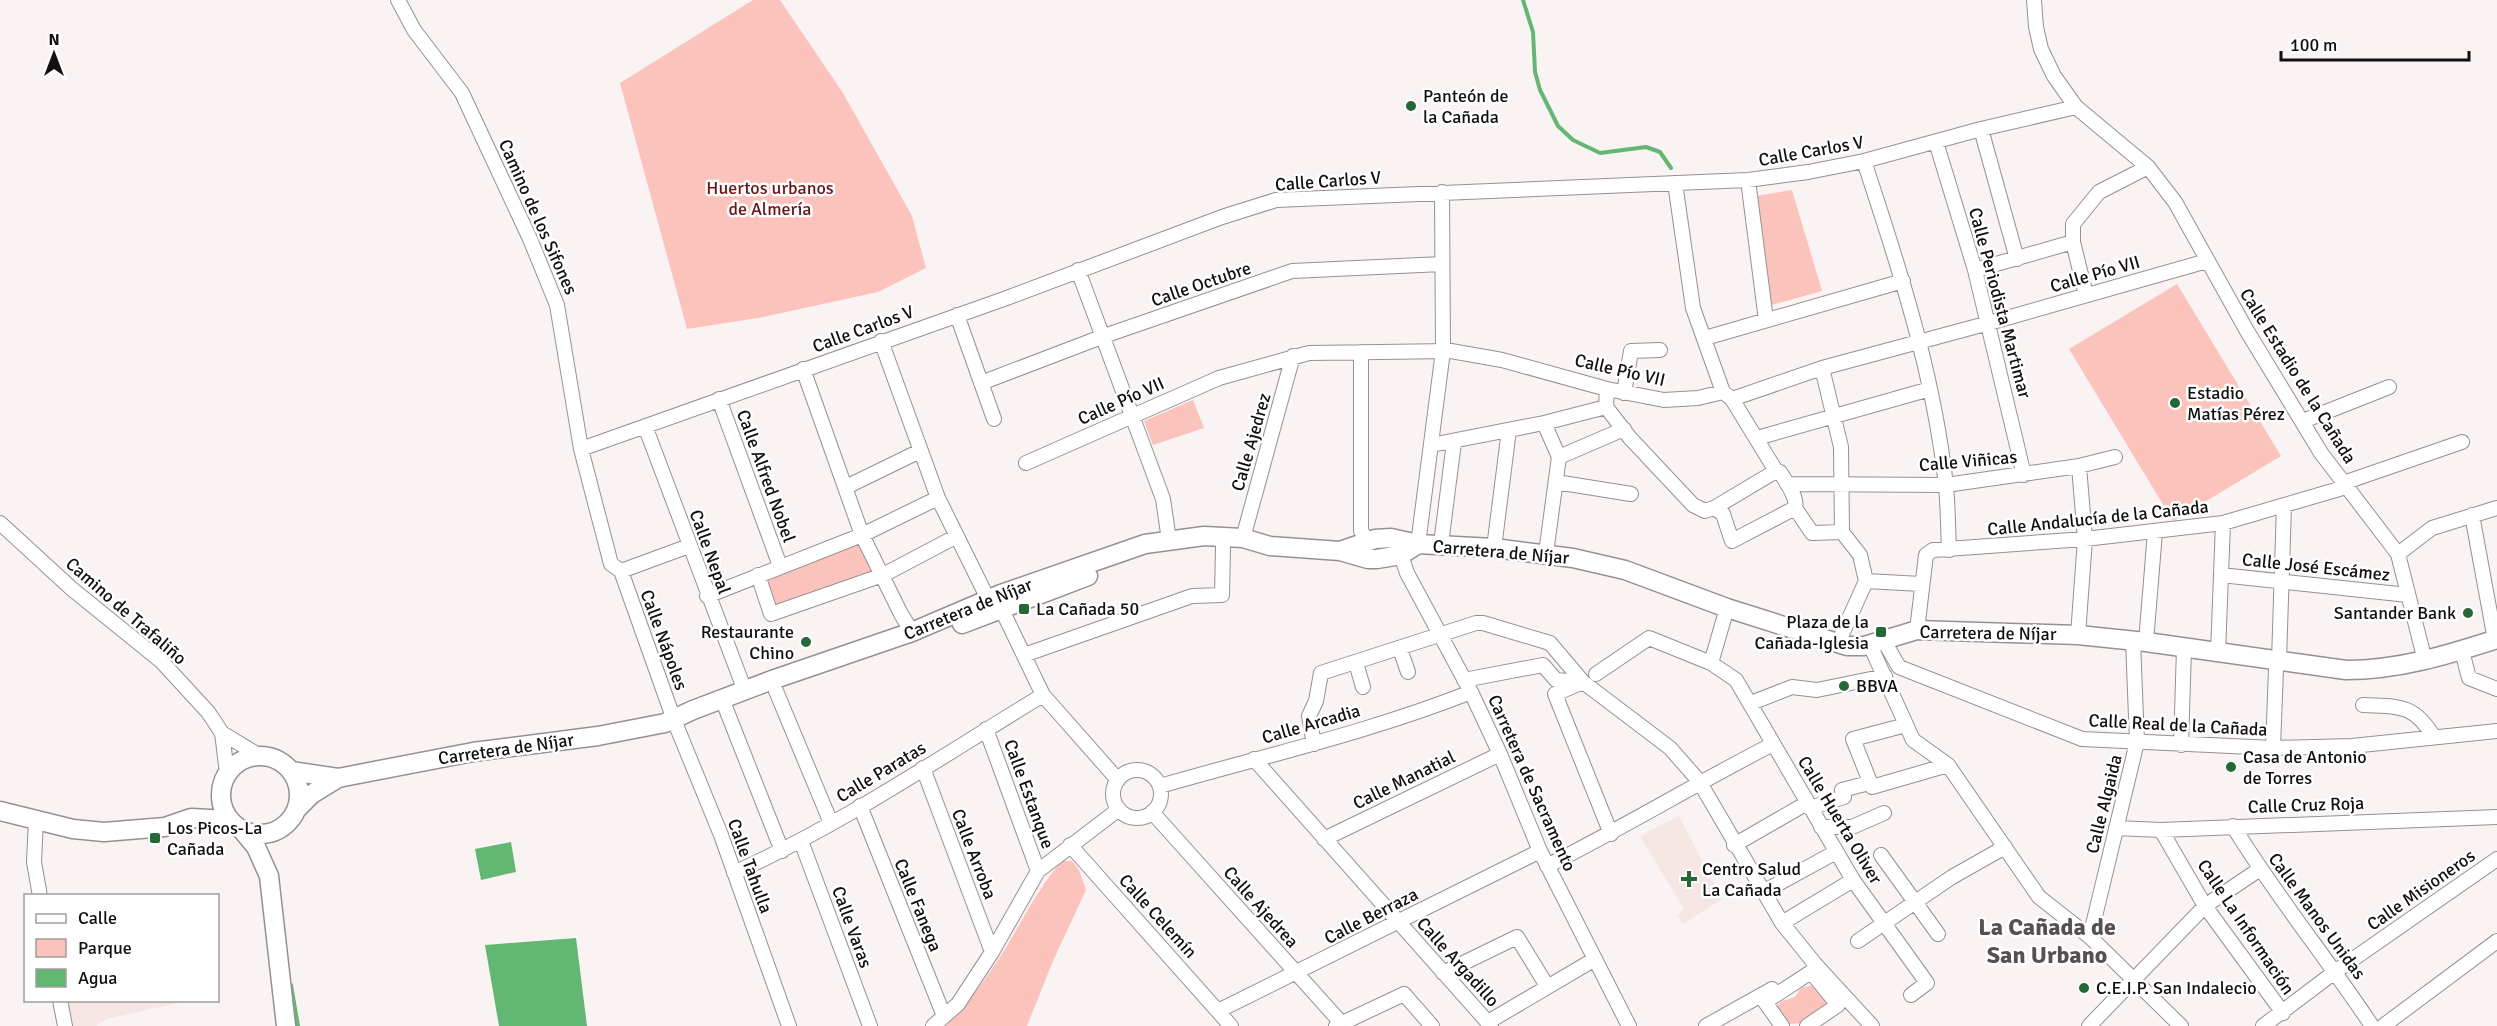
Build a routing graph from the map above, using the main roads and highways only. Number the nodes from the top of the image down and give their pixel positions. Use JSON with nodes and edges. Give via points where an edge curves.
{"nodes":[{"id":1,"x":1270,"y":546,"type":"junction"},
{"id":2,"x":995,"y":604,"type":"junction"},
{"id":3,"x":2496,"y":639,"type":"edge"},
{"id":4,"x":674,"y":720,"type":"junction"},
{"id":5,"x":291,"y":771,"type":"junction"},
{"id":6,"x":338,"y":778,"type":"junction"},
{"id":7,"x":221,"y":790,"type":"junction"},
{"id":8,"x":297,"y":810,"type":"junction"},
{"id":9,"x":0,"y":811,"type":"edge"},
{"id":10,"x":191,"y":818,"type":"junction"},
{"id":11,"x":236,"y":825,"type":"junction"},
{"id":12,"x":283,"y":827,"type":"junction"},
{"id":13,"x":269,"y":876,"type":"junction"},
{"id":14,"x":286,"y":1026,"type":"edge"}],
"edges":[{"from":1,"to":2,"type":"main road","name":"Carretera de Níjar","via":[[1170,550]]},
{"from":1,"to":2,"type":"main road","name":"Carretera de Níjar","via":[[1244,538],[1204,536],[1169,540],[1121,551]]},
{"from":1,"to":3,"type":"main road","name":"Carretera de Níjar","via":[[1340,550],[1367,548],[1391,538],[1406,548],[1441,544],[1546,553],[1625,570],[1847,646],[1877,643],[1917,630],[2078,635],[2371,670],[2425,661]]},
{"from":2,"to":4,"type":"main road","name":"Carretera de Níjar","via":[[745,691]]},
{"from":2,"to":4,"type":"main road","name":"Carretera de Níjar","via":[[776,691],[693,719]]},
{"from":4,"to":6,"type":"main road","name":"Carretera de Níjar","via":[[598,736],[430,759]]},
{"from":5,"to":6,"type":"main road","name":"Carretera de Níjar"},
{"from":5,"to":7,"type":"main road","via":[[272,758],[242,760],[227,772]]},
{"from":5,"to":8,"type":"main road","via":[[299,789]]},
{"from":6,"to":8,"type":"main road","name":"Carretera de Níjar","via":[[312,794]]},
{"from":7,"to":10,"type":"main road"},
{"from":7,"to":11,"type":"main road","via":[[222,806]]},
{"from":8,"to":12,"type":"main road"},
{"from":9,"to":10,"type":"main road","via":[[73,829],[104,832],[165,826]]},
{"from":10,"to":11,"type":"main road"},
{"from":11,"to":12,"type":"main road","via":[[263,834]]},
{"from":11,"to":13,"type":"main road","via":[[256,847]]},
{"from":12,"to":13,"type":"main road"},
{"from":13,"to":14,"type":"main road"}]}
